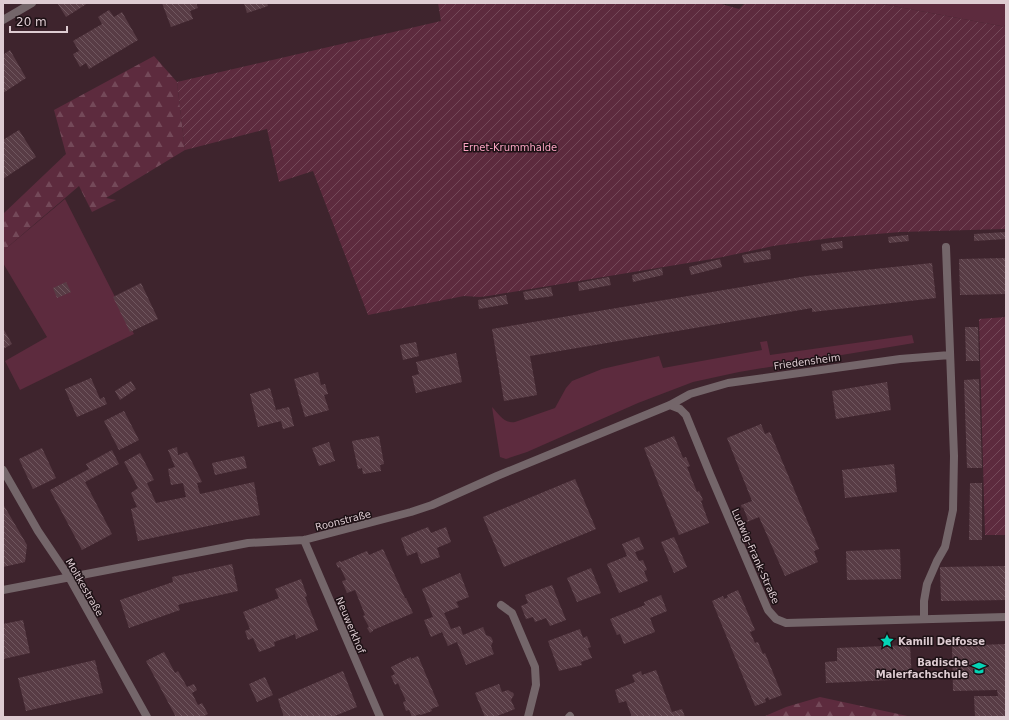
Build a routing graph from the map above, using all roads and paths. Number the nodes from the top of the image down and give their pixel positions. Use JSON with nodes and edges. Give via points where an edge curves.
{"nodes":[{"id":1,"x":32,"y":3,"type":"edge"},
{"id":2,"x":3,"y":20,"type":"edge"},
{"id":3,"x":946,"y":247,"type":"dead end"},
{"id":4,"x":950,"y":355,"type":"junction"},
{"id":5,"x":670,"y":405,"type":"junction"},
{"id":6,"x":3,"y":470,"type":"edge"},
{"id":7,"x":304,"y":540,"type":"junction"},
{"id":8,"x":69,"y":577,"type":"junction"},
{"id":9,"x":3,"y":590,"type":"edge"},
{"id":10,"x":501,"y":605,"type":"dead end"},
{"id":11,"x":1006,"y":617,"type":"edge"},
{"id":12,"x":924,"y":619,"type":"junction"},
{"id":13,"x":147,"y":717,"type":"edge"},
{"id":14,"x":380,"y":717,"type":"edge"},
{"id":15,"x":528,"y":717,"type":"edge"}],
"edges":[{"from":1,"to":2,"type":"street"},
{"from":3,"to":4,"type":"street"},
{"from":4,"to":5,"type":"street","name":"Friedensheim","via":[[900,359],[728,383],[690,394]]},
{"from":4,"to":12,"type":"street","via":[[954,456],[953,510],[945,547],[927,584]]},
{"from":5,"to":7,"type":"street","name":"Roonstraße","via":[[432,505]]},
{"from":5,"to":12,"type":"street","name":"Ludwig-Frank-Straße","via":[[686,415],[768,610],[776,619],[786,623]]},
{"from":6,"to":8,"type":"street","name":"Moltkestraße","via":[[38,531]]},
{"from":7,"to":8,"type":"street","name":"Roonstraße","via":[[248,543]]},
{"from":7,"to":14,"type":"street","name":"Neuwerkhof"},
{"from":8,"to":9,"type":"street","name":"Roonstraße"},
{"from":8,"to":13,"type":"street","name":"Moltkestraße"},
{"from":10,"to":15,"type":"street","via":[[512,613],[535,667],[536,685]]},
{"from":11,"to":12,"type":"street","name":"Ludwig-Frank-Straße"}]}
